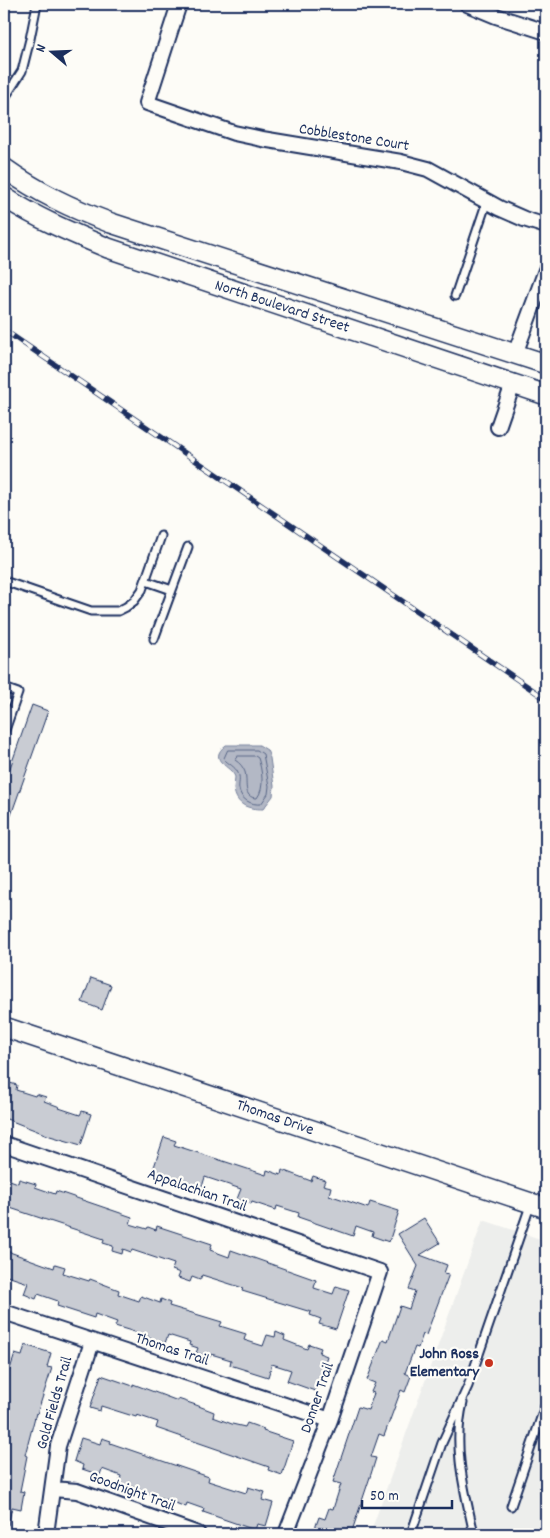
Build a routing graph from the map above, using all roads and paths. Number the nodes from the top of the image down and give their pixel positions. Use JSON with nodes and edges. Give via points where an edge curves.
{"nodes":[{"id":1,"x":36,"y":4,"type":"edge"},
{"id":2,"x":179,"y":4,"type":"edge"},
{"id":3,"x":467,"y":4,"type":"edge"},
{"id":4,"x":546,"y":32,"type":"edge"},
{"id":5,"x":4,"y":99,"type":"edge"},
{"id":6,"x":4,"y":168,"type":"edge"},
{"id":7,"x":4,"y":197,"type":"edge"},
{"id":8,"x":487,"y":201,"type":"junction"},
{"id":9,"x":546,"y":226,"type":"edge"},
{"id":10,"x":546,"y":270,"type":"edge"},
{"id":11,"x":455,"y":296,"type":"dead end"},
{"id":12,"x":515,"y":354,"type":"junction"},
{"id":13,"x":546,"y":364,"type":"edge"},
{"id":14,"x":514,"y":384,"type":"junction"},
{"id":15,"x":546,"y":395,"type":"edge"},
{"id":16,"x":498,"y":427,"type":"dead end"},
{"id":17,"x":161,"y":536,"type":"dead end"},
{"id":18,"x":188,"y":547,"type":"dead end"},
{"id":19,"x":4,"y":581,"type":"edge"},
{"id":20,"x":146,"y":581,"type":"junction"},
{"id":21,"x":172,"y":590,"type":"junction"},
{"id":22,"x":154,"y":639,"type":"dead end"},
{"id":23,"x":4,"y":688,"type":"edge"},
{"id":24,"x":4,"y":733,"type":"edge"},
{"id":25,"x":4,"y":1026,"type":"edge"},
{"id":26,"x":4,"y":1144,"type":"edge"},
{"id":27,"x":538,"y":1206,"type":"edge"},
{"id":28,"x":380,"y":1272,"type":"joint"},
{"id":29,"x":4,"y":1312,"type":"edge"},
{"id":30,"x":92,"y":1342,"type":"junction"},
{"id":31,"x":468,"y":1386,"type":"junction"},
{"id":32,"x":546,"y":1403,"type":"edge"},
{"id":33,"x":330,"y":1420,"type":"junction"},
{"id":34,"x":53,"y":1488,"type":"junction"},
{"id":35,"x":511,"y":1506,"type":"dead end"},
{"id":36,"x":46,"y":1534,"type":"edge"},
{"id":37,"x":198,"y":1534,"type":"edge"},
{"id":38,"x":286,"y":1534,"type":"edge"},
{"id":39,"x":411,"y":1534,"type":"edge"},
{"id":40,"x":474,"y":1534,"type":"edge"}],
"edges":[{"from":1,"to":5,"type":"lane","via":[[22,72]]},
{"from":2,"to":8,"type":"street","name":"Cobblestone Court","via":[[147,103],[234,133],[428,169]]},
{"from":3,"to":4,"type":"street"},
{"from":6,"to":12,"type":"main road","name":"North Boulevard Street","via":[[70,208],[111,223]]},
{"from":7,"to":14,"type":"main road","name":"North Boulevard Street","via":[[64,230],[108,248]]},
{"from":8,"to":9,"type":"street","name":"Cobblestone Court","via":[[524,220]]},
{"from":8,"to":11,"type":"lane"},
{"from":10,"to":12,"type":"street"},
{"from":12,"to":13,"type":"main road","name":"North Boulevard Street"},
{"from":12,"to":14,"type":"main road"},
{"from":14,"to":15,"type":"main road","name":"North Boulevard Street"},
{"from":14,"to":16,"type":"street"},
{"from":17,"to":20,"type":"lane"},
{"from":18,"to":21,"type":"lane"},
{"from":19,"to":20,"type":"lane","via":[[91,611],[126,608]]},
{"from":20,"to":21,"type":"lane"},
{"from":21,"to":22,"type":"lane"},
{"from":23,"to":24,"type":"lane","via":[[18,693]]},
{"from":25,"to":27,"type":"main road","name":"Thomas Drive"},
{"from":26,"to":28,"type":"street","name":"Appalachian Trail"},
{"from":27,"to":31,"type":"lane"},
{"from":28,"to":33,"type":"street","name":"Donner Trail"},
{"from":29,"to":30,"type":"street","name":"Thomas Trail"},
{"from":30,"to":33,"type":"street","name":"Thomas Trail"},
{"from":30,"to":34,"type":"street","name":"Gold Fields Trail","via":[[58,1446]]},
{"from":31,"to":39,"type":"lane","via":[[442,1443]]},
{"from":31,"to":40,"type":"lane","via":[[460,1426],[460,1467]]},
{"from":32,"to":35,"type":"lane"},
{"from":33,"to":38,"type":"street","name":"Donner Trail"},
{"from":34,"to":36,"type":"street","name":"Gold Fields Trail"},
{"from":34,"to":37,"type":"street","name":"Goodnight Trail","via":[[77,1491]]}]}
